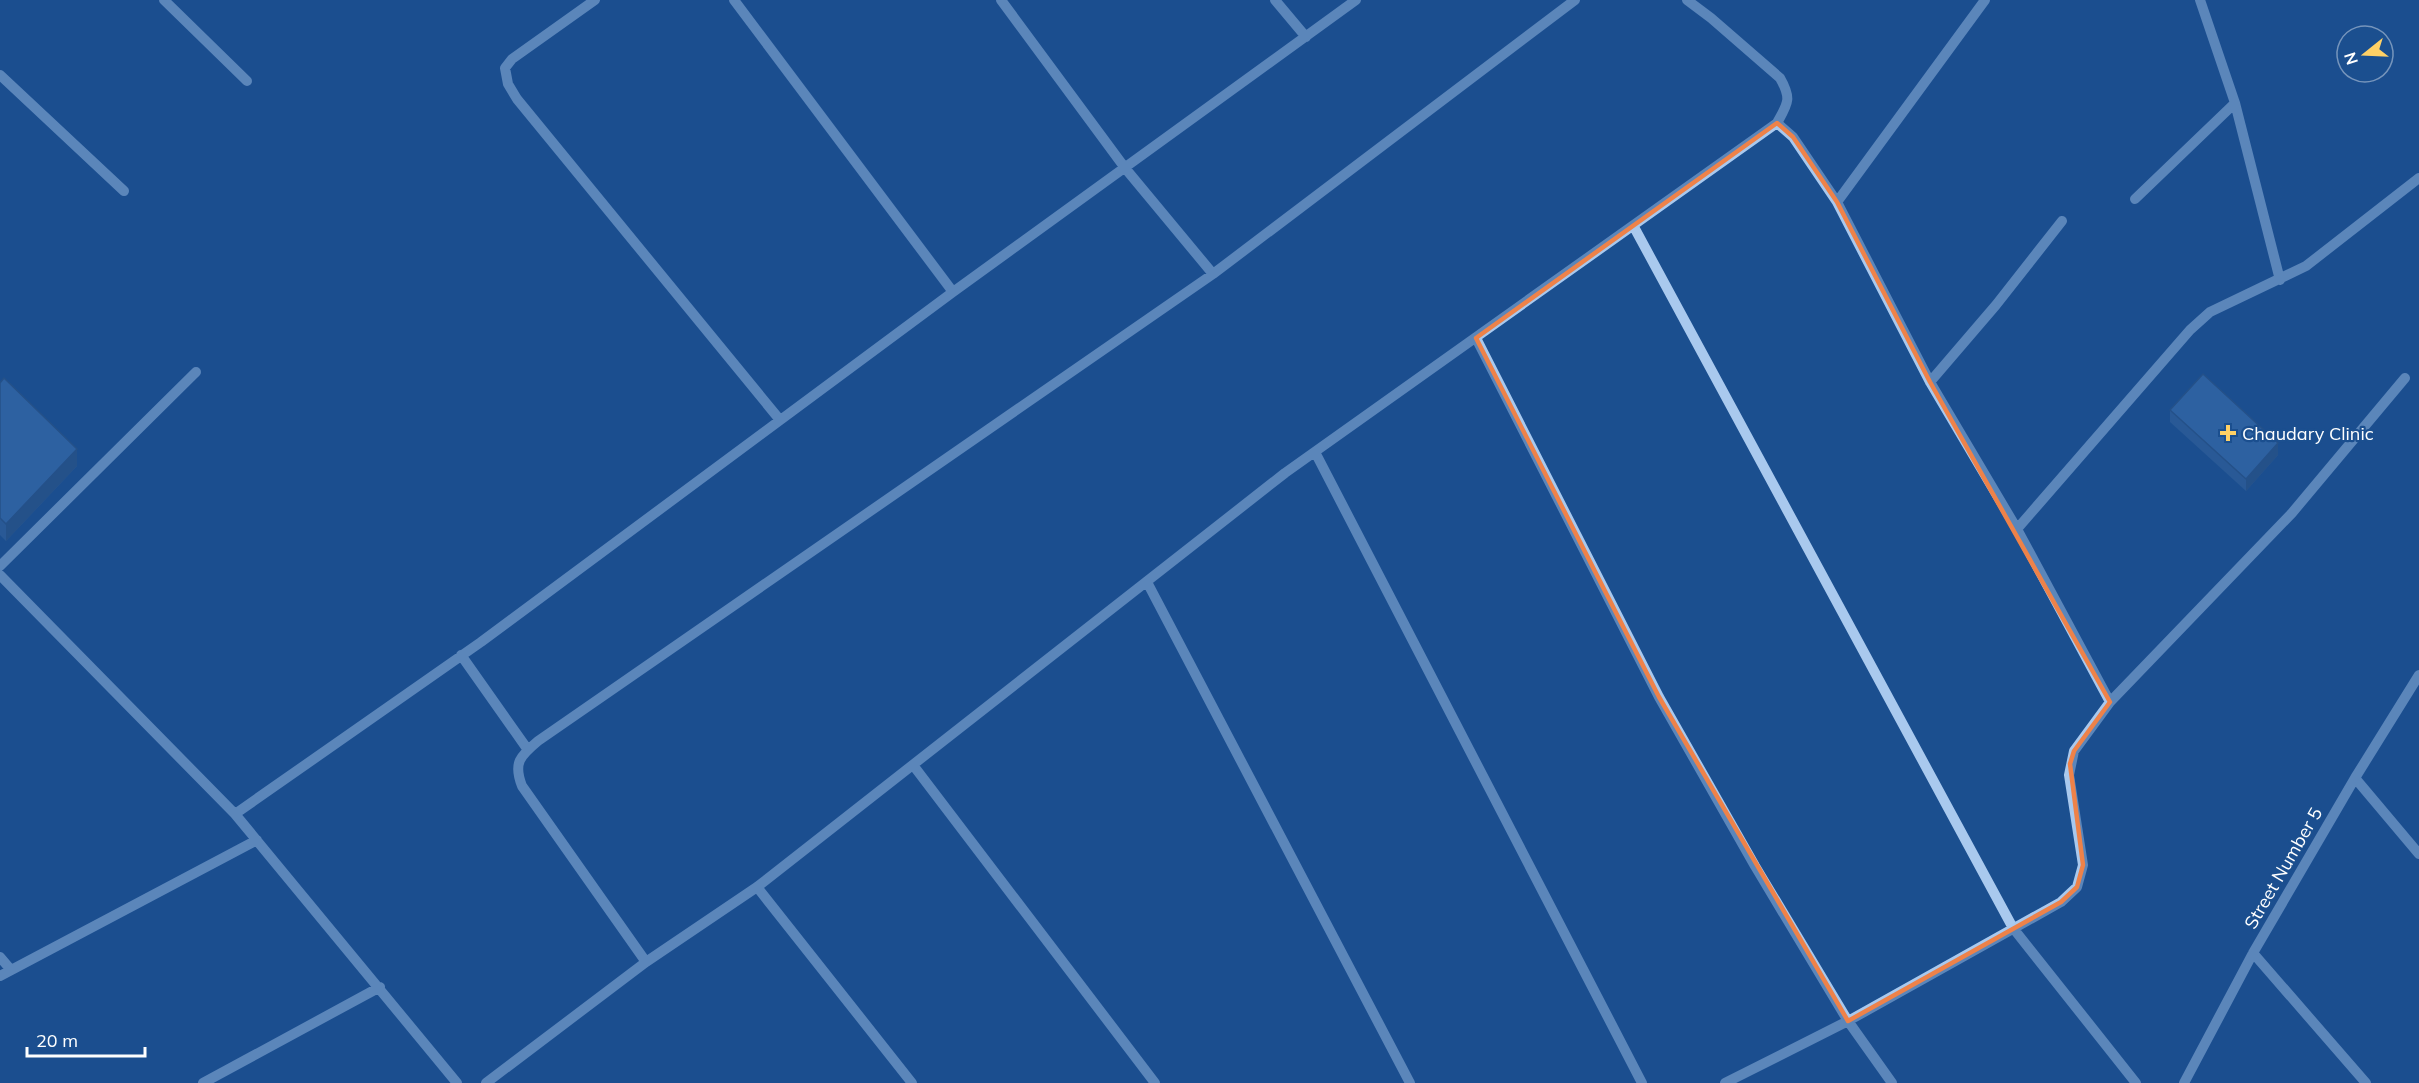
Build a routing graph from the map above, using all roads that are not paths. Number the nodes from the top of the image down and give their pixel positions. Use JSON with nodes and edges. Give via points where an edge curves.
{"nodes":[{"id":1,"x":164,"y":0,"type":"edge"},
{"id":2,"x":595,"y":0,"type":"edge"},
{"id":3,"x":734,"y":0,"type":"edge"},
{"id":4,"x":1001,"y":0,"type":"edge"},
{"id":5,"x":1275,"y":0,"type":"edge"},
{"id":6,"x":1356,"y":0,"type":"edge"},
{"id":7,"x":1575,"y":0,"type":"edge"},
{"id":8,"x":1687,"y":0,"type":"edge"},
{"id":9,"x":1985,"y":0,"type":"edge"},
{"id":10,"x":2200,"y":0,"type":"edge"},
{"id":11,"x":1702,"y":4,"type":"edge"},
{"id":12,"x":1306,"y":37,"type":"junction"},
{"id":13,"x":0,"y":75,"type":"edge"},
{"id":14,"x":247,"y":81,"type":"dead end"},
{"id":15,"x":2235,"y":103,"type":"junction"},
{"id":16,"x":1777,"y":123,"type":"junction"},
{"id":17,"x":1125,"y":168,"type":"junction"},
{"id":18,"x":2419,"y":178,"type":"edge"},
{"id":19,"x":124,"y":191,"type":"dead end"},
{"id":20,"x":2135,"y":199,"type":"dead end"},
{"id":21,"x":1837,"y":202,"type":"junction"},
{"id":22,"x":2062,"y":221,"type":"dead end"},
{"id":23,"x":1634,"y":227,"type":"junction"},
{"id":24,"x":1213,"y":274,"type":"junction"},
{"id":25,"x":2280,"y":280,"type":"junction"},
{"id":26,"x":953,"y":292,"type":"junction"},
{"id":27,"x":1476,"y":338,"type":"junction"},
{"id":28,"x":196,"y":372,"type":"dead end"},
{"id":29,"x":2405,"y":378,"type":"dead end"},
{"id":30,"x":1930,"y":382,"type":"junction"},
{"id":31,"x":780,"y":420,"type":"junction"},
{"id":32,"x":1315,"y":452,"type":"junction"},
{"id":33,"x":2017,"y":529,"type":"junction"},
{"id":34,"x":0,"y":566,"type":"edge"},
{"id":35,"x":0,"y":575,"type":"edge"},
{"id":36,"x":1147,"y":582,"type":"junction"},
{"id":37,"x":461,"y":656,"type":"junction"},
{"id":38,"x":2419,"y":675,"type":"edge"},
{"id":39,"x":2110,"y":702,"type":"junction"},
{"id":40,"x":528,"y":750,"type":"junction"},
{"id":41,"x":913,"y":765,"type":"junction"},
{"id":42,"x":2355,"y":778,"type":"junction"},
{"id":43,"x":235,"y":814,"type":"junction"},
{"id":44,"x":257,"y":840,"type":"junction"},
{"id":45,"x":2419,"y":854,"type":"edge"},
{"id":46,"x":757,"y":886,"type":"junction"},
{"id":47,"x":2013,"y":928,"type":"junction"},
{"id":48,"x":2253,"y":952,"type":"junction"},
{"id":49,"x":0,"y":957,"type":"edge"},
{"id":50,"x":646,"y":963,"type":"junction"},
{"id":51,"x":11,"y":970,"type":"junction"},
{"id":52,"x":0,"y":976,"type":"edge"},
{"id":53,"x":380,"y":987,"type":"junction"},
{"id":54,"x":1848,"y":1021,"type":"junction"},
{"id":55,"x":203,"y":1083,"type":"edge"},
{"id":56,"x":458,"y":1083,"type":"edge"},
{"id":57,"x":486,"y":1083,"type":"edge"},
{"id":58,"x":912,"y":1083,"type":"edge"},
{"id":59,"x":1155,"y":1083,"type":"edge"},
{"id":60,"x":1410,"y":1083,"type":"edge"},
{"id":61,"x":1642,"y":1083,"type":"edge"},
{"id":62,"x":1725,"y":1083,"type":"edge"},
{"id":63,"x":1892,"y":1083,"type":"edge"},
{"id":64,"x":2136,"y":1083,"type":"edge"},
{"id":65,"x":2184,"y":1083,"type":"edge"},
{"id":66,"x":2366,"y":1083,"type":"edge"}],
"edges":[{"from":1,"to":14,"type":"street"},
{"from":2,"to":31,"type":"street","via":[[512,59],[506,68],[508,84]]},
{"from":3,"to":26,"type":"street"},
{"from":4,"to":17,"type":"street"},
{"from":5,"to":12,"type":"street"},
{"from":6,"to":12,"type":"street"},
{"from":7,"to":24,"type":"street"},
{"from":8,"to":11,"type":"street"},
{"from":9,"to":21,"type":"street"},
{"from":10,"to":15,"type":"street"},
{"from":11,"to":16,"type":"street","via":[[1780,78],[1788,91],[1788,103]]},
{"from":12,"to":17,"type":"street"},
{"from":13,"to":19,"type":"street"},
{"from":15,"to":20,"type":"street"},
{"from":15,"to":25,"type":"street"},
{"from":16,"to":21,"type":"street","via":[[1793,137]]},
{"from":16,"to":23,"type":"street"},
{"from":17,"to":24,"type":"street"},
{"from":17,"to":26,"type":"street"},
{"from":18,"to":25,"type":"street","via":[[2335,245]]},
{"from":21,"to":30,"type":"street"},
{"from":22,"to":30,"type":"street"},
{"from":23,"to":27,"type":"street"},
{"from":23,"to":47,"type":"street"},
{"from":24,"to":40,"type":"street"},
{"from":25,"to":33,"type":"street","via":[[2210,312],[2190,330]]},
{"from":26,"to":31,"type":"street"},
{"from":27,"to":32,"type":"street"},
{"from":27,"to":54,"type":"street","via":[[1659,698]]},
{"from":28,"to":34,"type":"street"},
{"from":29,"to":39,"type":"street","via":[[2292,513]]},
{"from":30,"to":33,"type":"street"},
{"from":31,"to":37,"type":"street"},
{"from":32,"to":36,"type":"street"},
{"from":32,"to":61,"type":"street"},
{"from":33,"to":39,"type":"street"},
{"from":35,"to":43,"type":"street"},
{"from":36,"to":41,"type":"street"},
{"from":36,"to":60,"type":"street"},
{"from":37,"to":40,"type":"street"},
{"from":37,"to":43,"type":"street"},
{"from":38,"to":42,"type":"street","name":"Street Number 5"},
{"from":39,"to":47,"type":"street","via":[[2074,751],[2068,775],[2083,865],[2077,887],[2061,902]]},
{"from":40,"to":50,"type":"street","via":[[518,762],[522,786]]},
{"from":41,"to":46,"type":"street"},
{"from":41,"to":59,"type":"street"},
{"from":42,"to":45,"type":"street"},
{"from":42,"to":48,"type":"street","name":"Street Number 5"},
{"from":43,"to":44,"type":"street"},
{"from":44,"to":51,"type":"street"},
{"from":44,"to":53,"type":"street"},
{"from":46,"to":50,"type":"street"},
{"from":46,"to":58,"type":"street"},
{"from":47,"to":54,"type":"street"},
{"from":47,"to":64,"type":"street"},
{"from":48,"to":65,"type":"street","name":"Street Number 5"},
{"from":48,"to":66,"type":"street"},
{"from":49,"to":51,"type":"street"},
{"from":50,"to":57,"type":"street"},
{"from":51,"to":52,"type":"street"},
{"from":53,"to":55,"type":"street"},
{"from":53,"to":56,"type":"street"},
{"from":54,"to":62,"type":"street"},
{"from":54,"to":63,"type":"street"}]}
